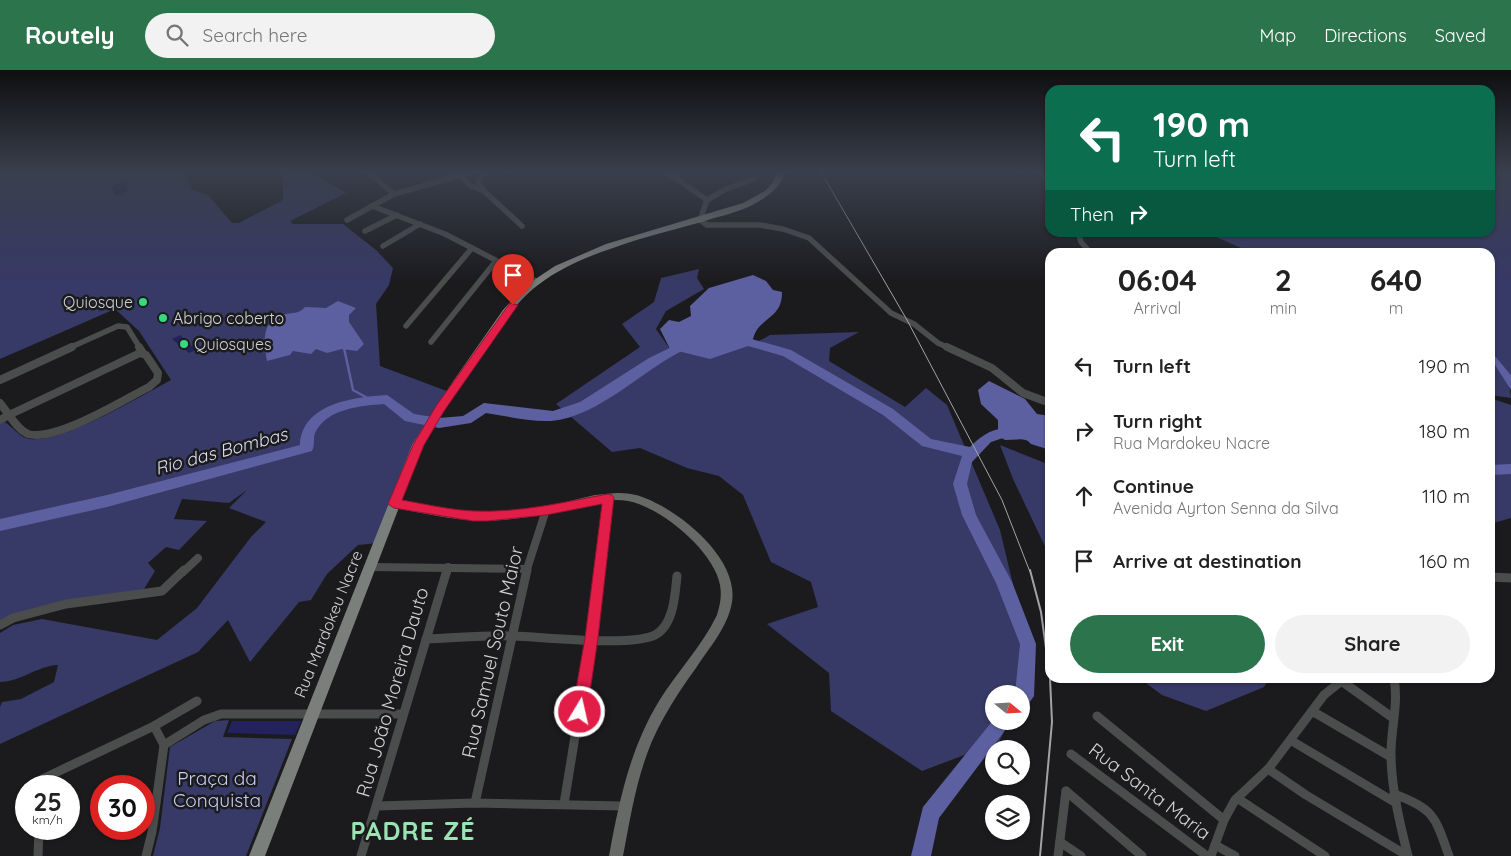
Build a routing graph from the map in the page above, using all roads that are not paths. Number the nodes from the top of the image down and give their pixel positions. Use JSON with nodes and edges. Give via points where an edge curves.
{"nodes":[{"id":1,"x":367,"y":209,"type":"edge"},
{"id":2,"x":379,"y":209,"type":"edge"},
{"id":3,"x":504,"y":209,"type":"edge"},
{"id":4,"x":704,"y":209,"type":"edge"},
{"id":5,"x":736,"y":209,"type":"edge"},
{"id":6,"x":396,"y":215,"type":"junction"},
{"id":7,"x":347,"y":220,"type":"dead end"},
{"id":8,"x":700,"y":220,"type":"junction"},
{"id":9,"x":420,"y":224,"type":"junction"},
{"id":10,"x":522,"y":226,"type":"dead end"},
{"id":11,"x":365,"y":232,"type":"dead end"},
{"id":12,"x":1080,"y":237,"type":"edge"},
{"id":13,"x":383,"y":246,"type":"dead end"},
{"id":14,"x":472,"y":248,"type":"junction"},
{"id":15,"x":1086,"y":248,"type":"edge"},
{"id":16,"x":496,"y":261,"type":"junction"},
{"id":17,"x":536,"y":281,"type":"junction"},
{"id":18,"x":406,"y":326,"type":"dead end"},
{"id":19,"x":432,"y":342,"type":"dead end"},
{"id":20,"x":143,"y":353,"type":"junction"},
{"id":21,"x":0,"y":380,"type":"edge"},
{"id":22,"x":1045,"y":400,"type":"edge"},
{"id":23,"x":0,"y":403,"type":"edge"},
{"id":24,"x":9,"y":415,"type":"junction"},
{"id":25,"x":0,"y":420,"type":"edge"},
{"id":26,"x":608,"y":498,"type":"junction"},
{"id":27,"x":394,"y":504,"type":"junction"},
{"id":28,"x":546,"y":510,"type":"junction"},
{"id":29,"x":198,"y":558,"type":"dead end"},
{"id":30,"x":370,"y":567,"type":"junction"},
{"id":31,"x":448,"y":567,"type":"junction"},
{"id":32,"x":527,"y":569,"type":"junction"},
{"id":33,"x":677,"y":576,"type":"dead end"},
{"id":34,"x":1495,"y":577,"type":"edge"},
{"id":35,"x":1511,"y":578,"type":"edge"},
{"id":36,"x":0,"y":625,"type":"edge"},
{"id":37,"x":511,"y":636,"type":"junction"},
{"id":38,"x":592,"y":638,"type":"junction"},
{"id":39,"x":426,"y":639,"type":"junction"},
{"id":40,"x":1339,"y":683,"type":"edge"},
{"id":41,"x":1348,"y":683,"type":"edge"},
{"id":42,"x":1395,"y":683,"type":"edge"},
{"id":43,"x":197,"y":701,"type":"dead end"},
{"id":44,"x":1312,"y":711,"type":"junction"},
{"id":45,"x":311,"y":714,"type":"junction"},
{"id":46,"x":403,"y":714,"type":"junction"},
{"id":47,"x":1097,"y":716,"type":"dead end"},
{"id":48,"x":1393,"y":718,"type":"junction"},
{"id":49,"x":154,"y":726,"type":"junction"},
{"id":50,"x":1292,"y":741,"type":"junction"},
{"id":51,"x":164,"y":745,"type":"junction"},
{"id":52,"x":1071,"y":754,"type":"dead end"},
{"id":53,"x":1391,"y":757,"type":"junction"},
{"id":54,"x":1268,"y":769,"type":"junction"},
{"id":55,"x":51,"y":775,"type":"edge"},
{"id":56,"x":1237,"y":798,"type":"junction"},
{"id":57,"x":1395,"y":798,"type":"junction"},
{"id":58,"x":475,"y":803,"type":"junction"},
{"id":59,"x":564,"y":804,"type":"junction"},
{"id":60,"x":377,"y":806,"type":"junction"},
{"id":61,"x":624,"y":806,"type":"junction"},
{"id":62,"x":1223,"y":819,"type":"junction"},
{"id":63,"x":39,"y":840,"type":"edge"},
{"id":64,"x":1060,"y":842,"type":"junction"},
{"id":65,"x":1211,"y":852,"type":"edge"},
{"id":66,"x":38,"y":856,"type":"edge"},
{"id":67,"x":146,"y":856,"type":"edge"},
{"id":68,"x":256,"y":856,"type":"edge"},
{"id":69,"x":361,"y":856,"type":"edge"},
{"id":70,"x":616,"y":856,"type":"edge"},
{"id":71,"x":1058,"y":856,"type":"edge"},
{"id":72,"x":1081,"y":856,"type":"edge"},
{"id":73,"x":1142,"y":856,"type":"edge"},
{"id":74,"x":1235,"y":856,"type":"edge"},
{"id":75,"x":1325,"y":856,"type":"edge"},
{"id":76,"x":1408,"y":856,"type":"edge"},
{"id":77,"x":1449,"y":856,"type":"edge"}],
"edges":[{"from":1,"to":7,"type":"street"},
{"from":2,"to":6,"type":"street"},
{"from":3,"to":10,"type":"street"},
{"from":4,"to":8,"type":"street"},
{"from":5,"to":8,"type":"main road","name":"Rua Mardokeu Nacre"},
{"from":6,"to":9,"type":"street"},
{"from":6,"to":11,"type":"street"},
{"from":8,"to":17,"type":"main road","name":"Rua Mardokeu Nacre","via":[[590,254]]},
{"from":8,"to":22,"type":"street","via":[[709,226],[745,224],[773,227],[809,238],[891,313],[914,324],[938,343],[992,368],[1023,392]]},
{"from":9,"to":13,"type":"street"},
{"from":9,"to":14,"type":"street"},
{"from":12,"to":15,"type":"street"},
{"from":14,"to":16,"type":"street"},
{"from":14,"to":18,"type":"street"},
{"from":16,"to":17,"type":"street"},
{"from":16,"to":19,"type":"street"},
{"from":17,"to":27,"type":"main road","name":"Rua Mardokeu Nacre","via":[[494,330],[440,408]]},
{"from":20,"to":21,"type":"street","via":[[127,327],[118,326]]},
{"from":20,"to":24,"type":"street","via":[[130,356]]},
{"from":20,"to":24,"type":"street","via":[[158,373],[154,383],[69,427],[45,434],[28,434]]},
{"from":23,"to":24,"type":"street"},
{"from":24,"to":25,"type":"street"},
{"from":26,"to":28,"type":"street"},
{"from":26,"to":38,"type":"street"},
{"from":26,"to":61,"type":"street","via":[[636,498],[672,516],[704,546],[716,563],[728,597],[719,624],[647,735]]},
{"from":27,"to":28,"type":"street","via":[[473,516]]},
{"from":27,"to":30,"type":"main road","name":"Rua Mardokeu Nacre"},
{"from":28,"to":32,"type":"street","name":"Rua Samuel Souto Maior"},
{"from":29,"to":36,"type":"street","via":[[162,591],[66,604],[13,618]]},
{"from":30,"to":31,"type":"street"},
{"from":30,"to":45,"type":"main road","name":"Rua Mardokeu Nacre"},
{"from":31,"to":32,"type":"street"},
{"from":31,"to":39,"type":"street","name":"Rua João Moreira Dauto"},
{"from":32,"to":37,"type":"street","name":"Rua Samuel Souto Maior"},
{"from":33,"to":38,"type":"street","via":[[668,616],[656,634],[637,639]]},
{"from":34,"to":35,"type":"street"},
{"from":37,"to":38,"type":"street"},
{"from":37,"to":39,"type":"street"},
{"from":37,"to":58,"type":"street","name":"Rua Samuel Souto Maior"},
{"from":38,"to":59,"type":"street"},
{"from":39,"to":46,"type":"street","name":"Rua João Moreira Dauto"},
{"from":40,"to":44,"type":"street"},
{"from":41,"to":48,"type":"street"},
{"from":42,"to":48,"type":"street","via":[[1397,693]]},
{"from":43,"to":49,"type":"street"},
{"from":44,"to":50,"type":"street"},
{"from":44,"to":53,"type":"street"},
{"from":45,"to":46,"type":"street"},
{"from":45,"to":51,"type":"street","via":[[221,714],[204,720]]},
{"from":45,"to":68,"type":"main road","name":"Rua Mardokeu Nacre"},
{"from":46,"to":60,"type":"street","name":"Rua João Moreira Dauto"},
{"from":47,"to":62,"type":"street"},
{"from":48,"to":53,"type":"street"},
{"from":49,"to":51,"type":"street"},
{"from":49,"to":55,"type":"street"},
{"from":50,"to":54,"type":"street"},
{"from":50,"to":57,"type":"street"},
{"from":51,"to":67,"type":"street"},
{"from":52,"to":65,"type":"street","name":"Rua Santa Maria"},
{"from":53,"to":57,"type":"street"},
{"from":54,"to":56,"type":"street"},
{"from":54,"to":76,"type":"street"},
{"from":56,"to":62,"type":"street"},
{"from":56,"to":75,"type":"street"},
{"from":57,"to":76,"type":"street"},
{"from":57,"to":77,"type":"street","via":[[1416,801],[1431,811]]},
{"from":58,"to":59,"type":"street"},
{"from":58,"to":60,"type":"street"},
{"from":59,"to":61,"type":"street"},
{"from":60,"to":69,"type":"street","name":"Rua João Moreira Dauto"},
{"from":61,"to":70,"type":"street"},
{"from":62,"to":65,"type":"street"},
{"from":63,"to":66,"type":"street"},
{"from":64,"to":71,"type":"street"},
{"from":64,"to":72,"type":"street"},
{"from":64,"to":73,"type":"street","via":[[1066,791]]},
{"from":65,"to":74,"type":"street","name":"Rua Santa Maria"}]}
